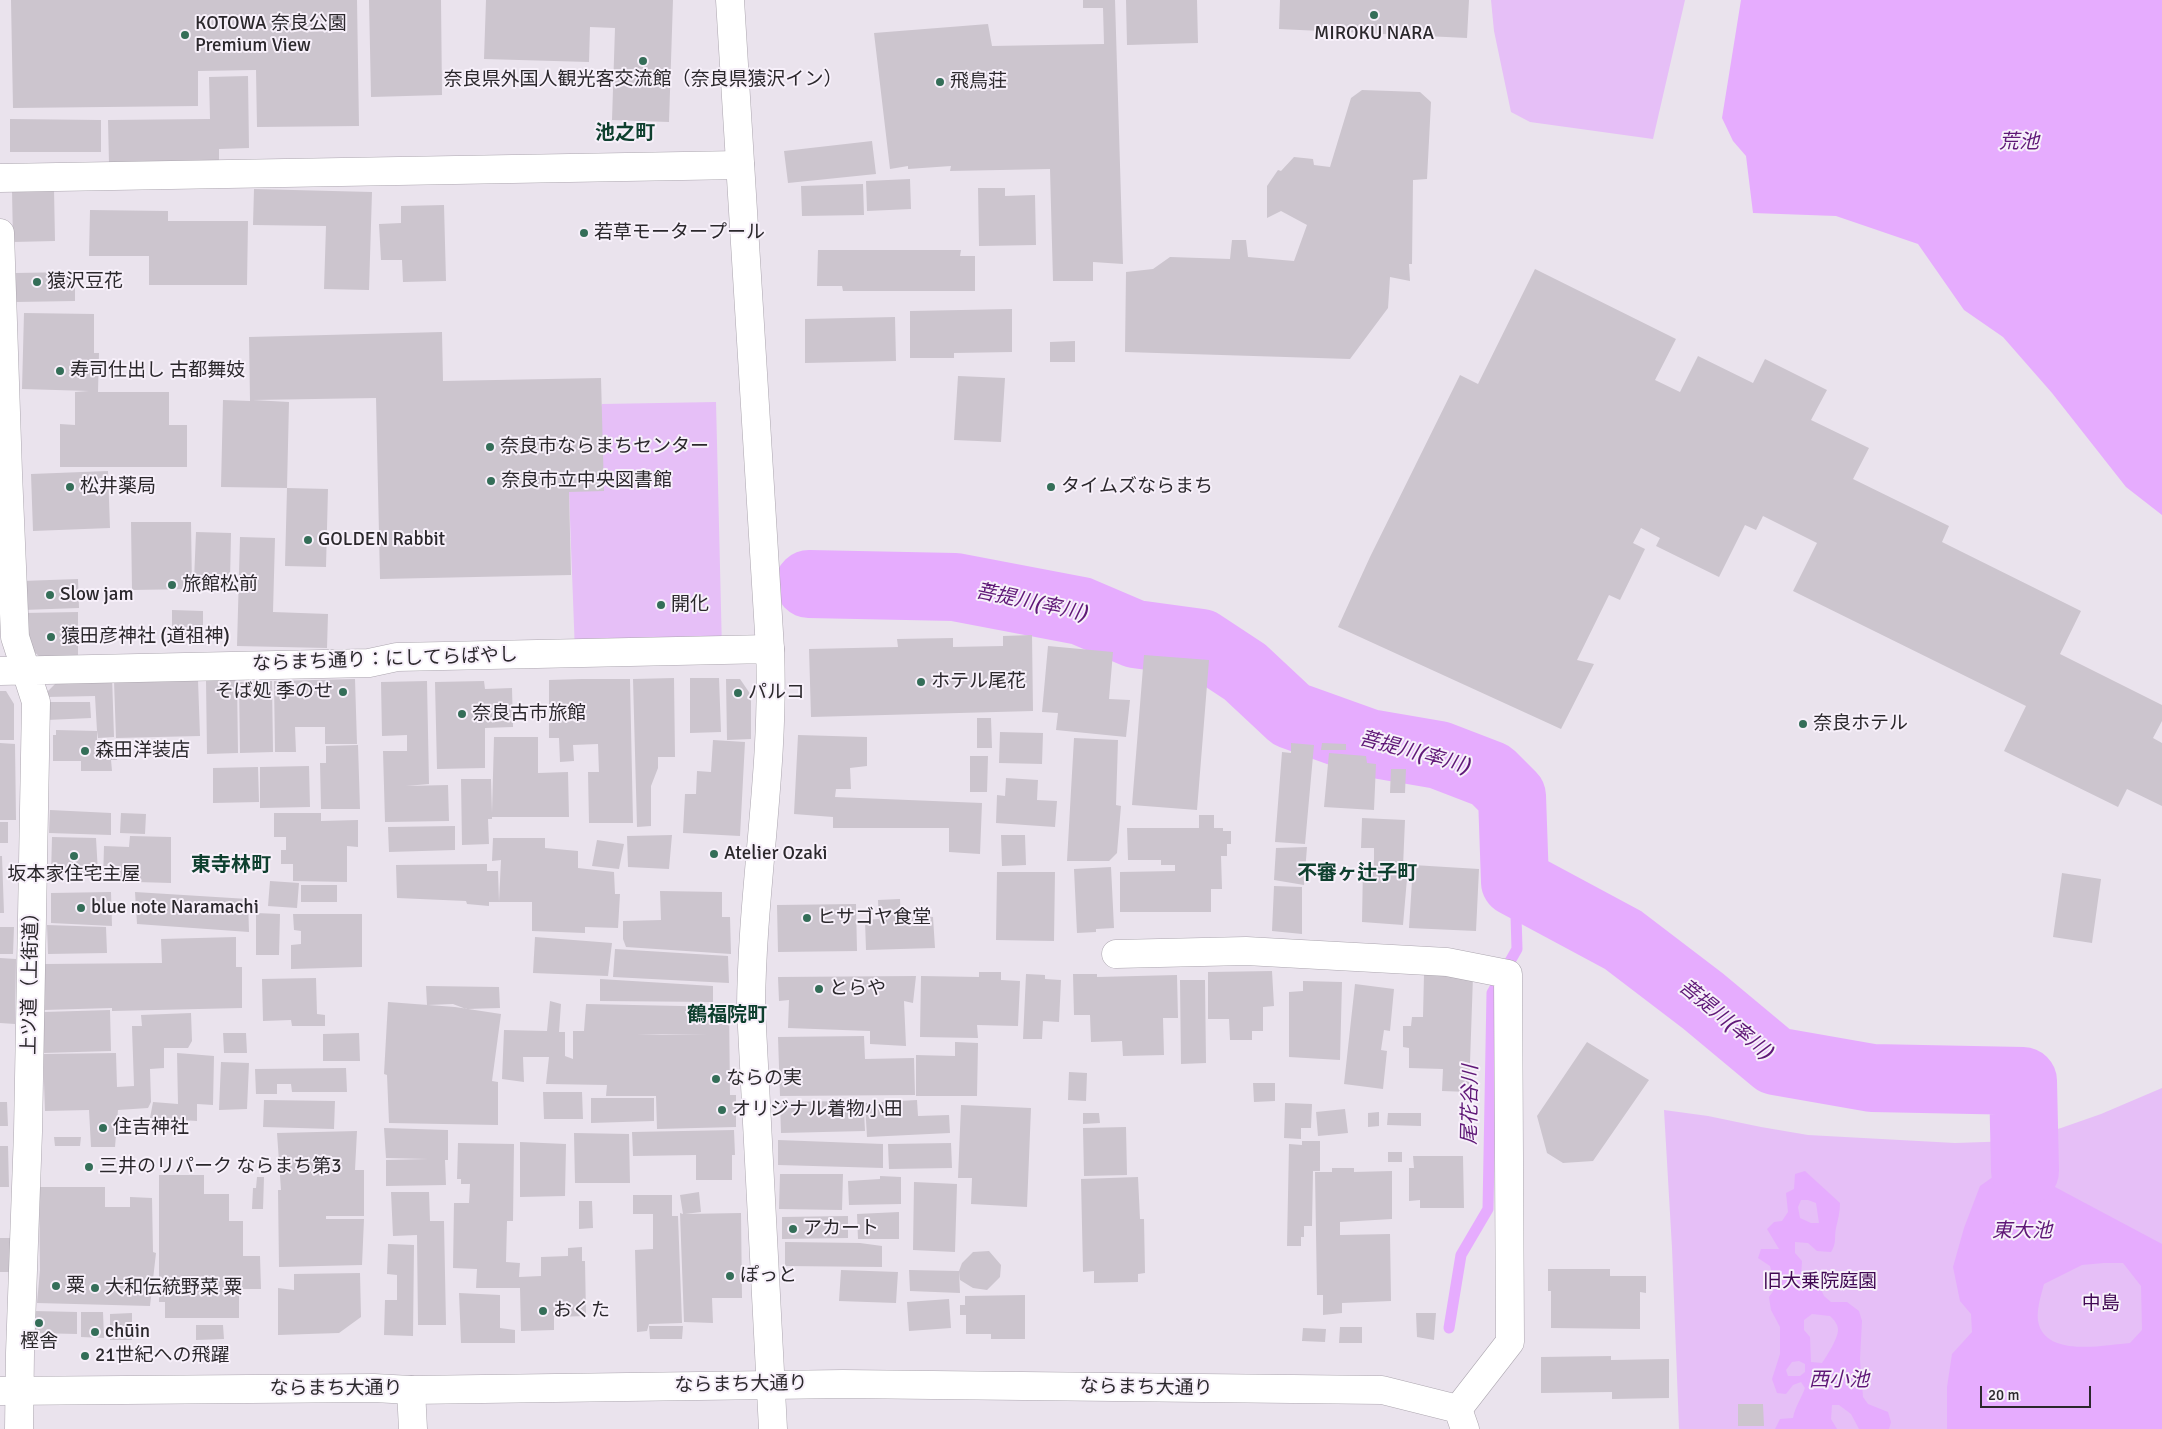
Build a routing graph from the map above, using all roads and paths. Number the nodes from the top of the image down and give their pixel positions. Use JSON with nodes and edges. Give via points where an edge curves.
{"nodes":[{"id":1,"x":730,"y":0,"type":"edge"},
{"id":2,"x":740,"y":165,"type":"junction"},
{"id":3,"x":0,"y":178,"type":"edge"},
{"id":4,"x":0,"y":233,"type":"edge"},
{"id":5,"x":770,"y":649,"type":"junction"},
{"id":6,"x":13,"y":670,"type":"edge"},
{"id":7,"x":1116,"y":954,"type":"dead end"},
{"id":8,"x":771,"y":1384,"type":"junction"},
{"id":9,"x":411,"y":1390,"type":"junction"},
{"id":10,"x":10,"y":1391,"type":"edge"},
{"id":11,"x":1462,"y":1419,"type":"edge"},
{"id":12,"x":19,"y":1429,"type":"edge"},
{"id":13,"x":413,"y":1429,"type":"edge"},
{"id":14,"x":773,"y":1429,"type":"edge"}],
"edges":[{"from":1,"to":2,"type":"street"},
{"from":2,"to":3,"type":"street"},
{"from":2,"to":5,"type":"street"},
{"from":4,"to":6,"type":"street","name":"上ツ道（上街道）","via":[[16,637]]},
{"from":5,"to":6,"type":"street","name":"ならまち通り：にしてらばやし","via":[[397,657],[369,663]]},
{"from":5,"to":8,"type":"street","via":[[772,698],[751,963],[751,1008]]},
{"from":6,"to":10,"type":"street","name":"上ツ道（上街道）","via":[[36,702],[28,1132],[20,1353]]},
{"from":7,"to":11,"type":"street","via":[[1246,952],[1400,959],[1448,962],[1508,974],[1510,1342]]},
{"from":8,"to":9,"type":"street","name":"ならまち大通り"},
{"from":8,"to":11,"type":"street","name":"ならまち大通り","via":[[1382,1390]]},
{"from":8,"to":14,"type":"street"},
{"from":9,"to":10,"type":"street","name":"ならまち大通り"},
{"from":9,"to":13,"type":"street"},
{"from":10,"to":12,"type":"street","name":"上ツ道（上街道）"}]}
